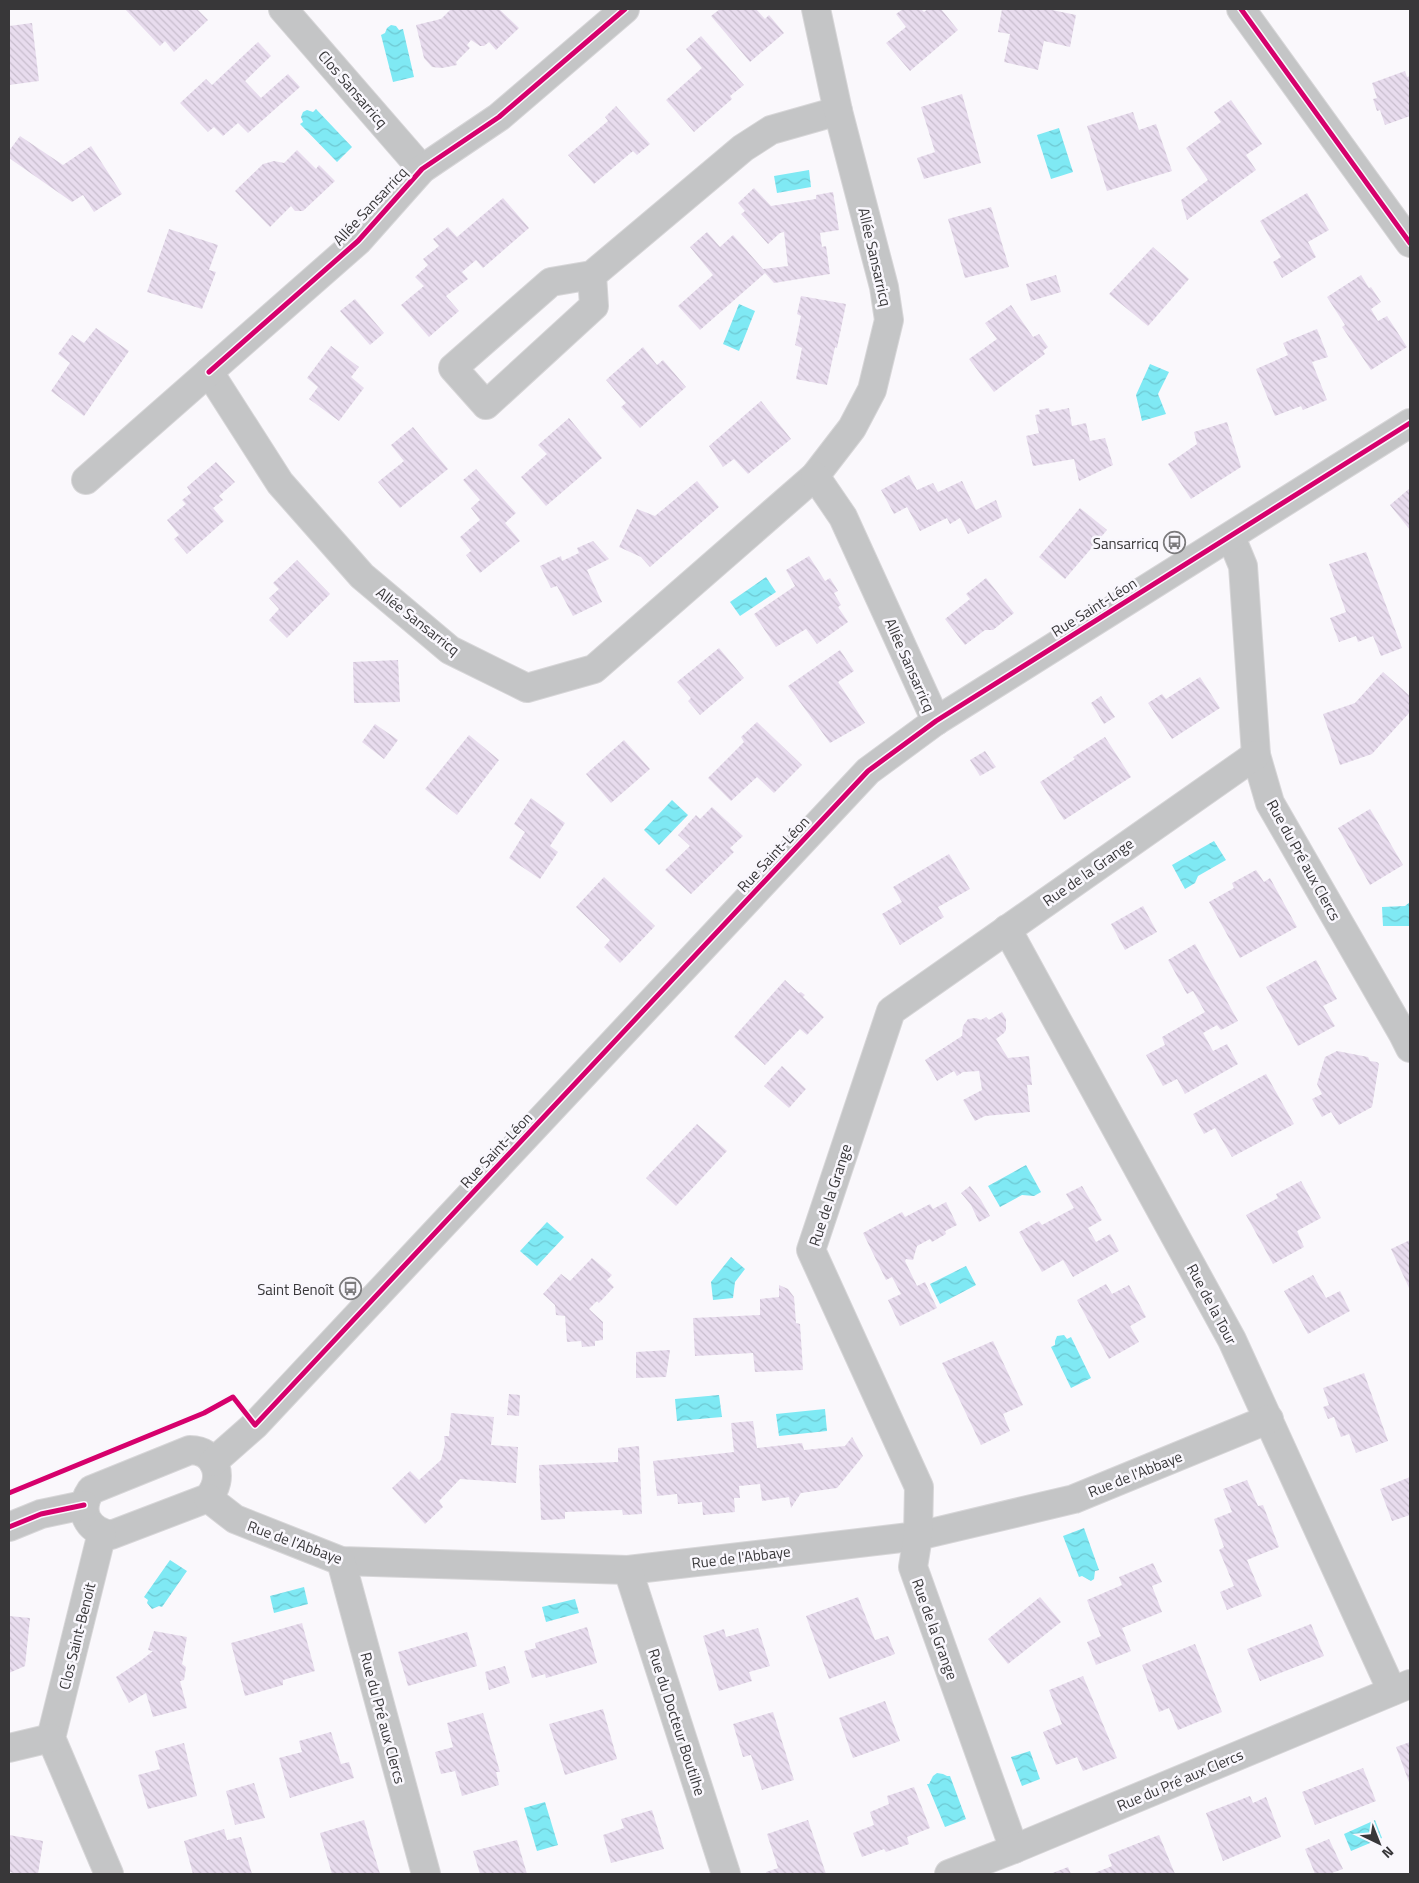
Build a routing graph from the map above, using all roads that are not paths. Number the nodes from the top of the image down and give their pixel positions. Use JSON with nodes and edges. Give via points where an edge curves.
{"nodes":[{"id":1,"x":283,"y":9,"type":"edge"},
{"id":2,"x":625,"y":9,"type":"edge"},
{"id":3,"x":816,"y":9,"type":"edge"},
{"id":4,"x":1241,"y":9,"type":"edge"},
{"id":5,"x":838,"y":111,"type":"junction"},
{"id":6,"x":422,"y":169,"type":"junction"},
{"id":7,"x":1410,"y":243,"type":"edge"},
{"id":8,"x":592,"y":275,"type":"junction"},
{"id":9,"x":209,"y":372,"type":"junction"},
{"id":10,"x":1410,"y":424,"type":"edge"},
{"id":11,"x":814,"y":476,"type":"junction"},
{"id":12,"x":86,"y":480,"type":"dead end"},
{"id":13,"x":1231,"y":537,"type":"junction"},
{"id":14,"x":936,"y":721,"type":"junction"},
{"id":15,"x":1256,"y":755,"type":"junction"},
{"id":16,"x":1007,"y":929,"type":"junction"},
{"id":17,"x":1410,"y":1048,"type":"edge"},
{"id":18,"x":1269,"y":1419,"type":"junction"},
{"id":19,"x":213,"y":1462,"type":"junction"},
{"id":20,"x":208,"y":1498,"type":"junction"},
{"id":21,"x":84,"y":1505,"type":"junction"},
{"id":22,"x":9,"y":1527,"type":"edge"},
{"id":23,"x":102,"y":1533,"type":"junction"},
{"id":24,"x":918,"y":1536,"type":"junction"},
{"id":25,"x":340,"y":1561,"type":"junction"},
{"id":26,"x":628,"y":1570,"type":"junction"},
{"id":27,"x":1401,"y":1687,"type":"edge"},
{"id":28,"x":51,"y":1738,"type":"junction"},
{"id":29,"x":9,"y":1748,"type":"edge"},
{"id":30,"x":1014,"y":1849,"type":"junction"},
{"id":31,"x":109,"y":1874,"type":"edge"},
{"id":32,"x":426,"y":1874,"type":"edge"},
{"id":33,"x":726,"y":1874,"type":"edge"},
{"id":34,"x":949,"y":1874,"type":"edge"}],
"edges":[{"from":1,"to":6,"type":"street","name":"Clos Sansarricq"},
{"from":2,"to":6,"type":"street","name":"Allée Sansarricq","via":[[499,117]]},
{"from":3,"to":5,"type":"street","name":"Allée Sansarricq"},
{"from":4,"to":7,"type":"street"},
{"from":5,"to":8,"type":"street","via":[[771,130],[742,148]]},
{"from":5,"to":11,"type":"street","name":"Allée Sansarricq","via":[[884,287],[889,320],[872,390],[852,428]]},
{"from":6,"to":9,"type":"street","name":"Allée Sansarricq","via":[[358,241]]},
{"from":8,"to":8,"type":"street","via":[[551,282],[453,368],[486,405],[594,306]]},
{"from":9,"to":11,"type":"street","name":"Allée Sansarricq","via":[[280,483],[362,576],[450,650],[527,688],[594,669]]},
{"from":9,"to":12,"type":"street"},
{"from":10,"to":13,"type":"street","name":"Rue Saint-Léon"},
{"from":11,"to":14,"type":"street","name":"Allée Sansarricq","via":[[843,517]]},
{"from":13,"to":14,"type":"street","name":"Rue Saint-Léon"},
{"from":13,"to":15,"type":"street","name":"Rue du Pré aux Clercs","via":[[1243,566]]},
{"from":14,"to":19,"type":"street","name":"Rue Saint-Léon","via":[[868,771],[255,1425]]},
{"from":15,"to":16,"type":"street","name":"Rue de la Grange"},
{"from":15,"to":17,"type":"street","name":"Rue du Pré aux Clercs","via":[[1270,803]]},
{"from":16,"to":18,"type":"street","name":"Rue de la Tour","via":[[1232,1340]]},
{"from":16,"to":24,"type":"street","name":"Rue de la Grange","via":[[891,1011],[811,1250],[919,1487]]},
{"from":18,"to":24,"type":"street","name":"Rue de l'Abbaye","via":[[1074,1499]]},
{"from":18,"to":27,"type":"street","name":"Rue de la Tour"},
{"from":19,"to":20,"type":"street","via":[[218,1474],[217,1484]]},
{"from":19,"to":21,"type":"street","via":[[204,1453],[190,1450],[91,1490]]},
{"from":20,"to":23,"type":"street","via":[[111,1535]]},
{"from":20,"to":25,"type":"street","name":"Rue de l'Abbaye","via":[[235,1519]]},
{"from":21,"to":22,"type":"street","via":[[41,1514]]},
{"from":21,"to":23,"type":"street","via":[[88,1522]]},
{"from":23,"to":28,"type":"street","name":"Clos Saint-Benoit"},
{"from":24,"to":26,"type":"street","name":"Rue de l'Abbaye"},
{"from":24,"to":30,"type":"street","name":"Rue de la Grange","via":[[913,1567]]},
{"from":25,"to":26,"type":"street","name":"Rue de l'Abbaye"},
{"from":25,"to":32,"type":"street","name":"Rue du Pré aux Clercs"},
{"from":26,"to":33,"type":"street","name":"Rue du Docteur Boutilhe"},
{"from":27,"to":30,"type":"street","name":"Rue du Pré aux Clercs"},
{"from":28,"to":29,"type":"street"},
{"from":28,"to":31,"type":"street"},
{"from":30,"to":34,"type":"street","name":"Rue du Pré aux Clercs"}]}
